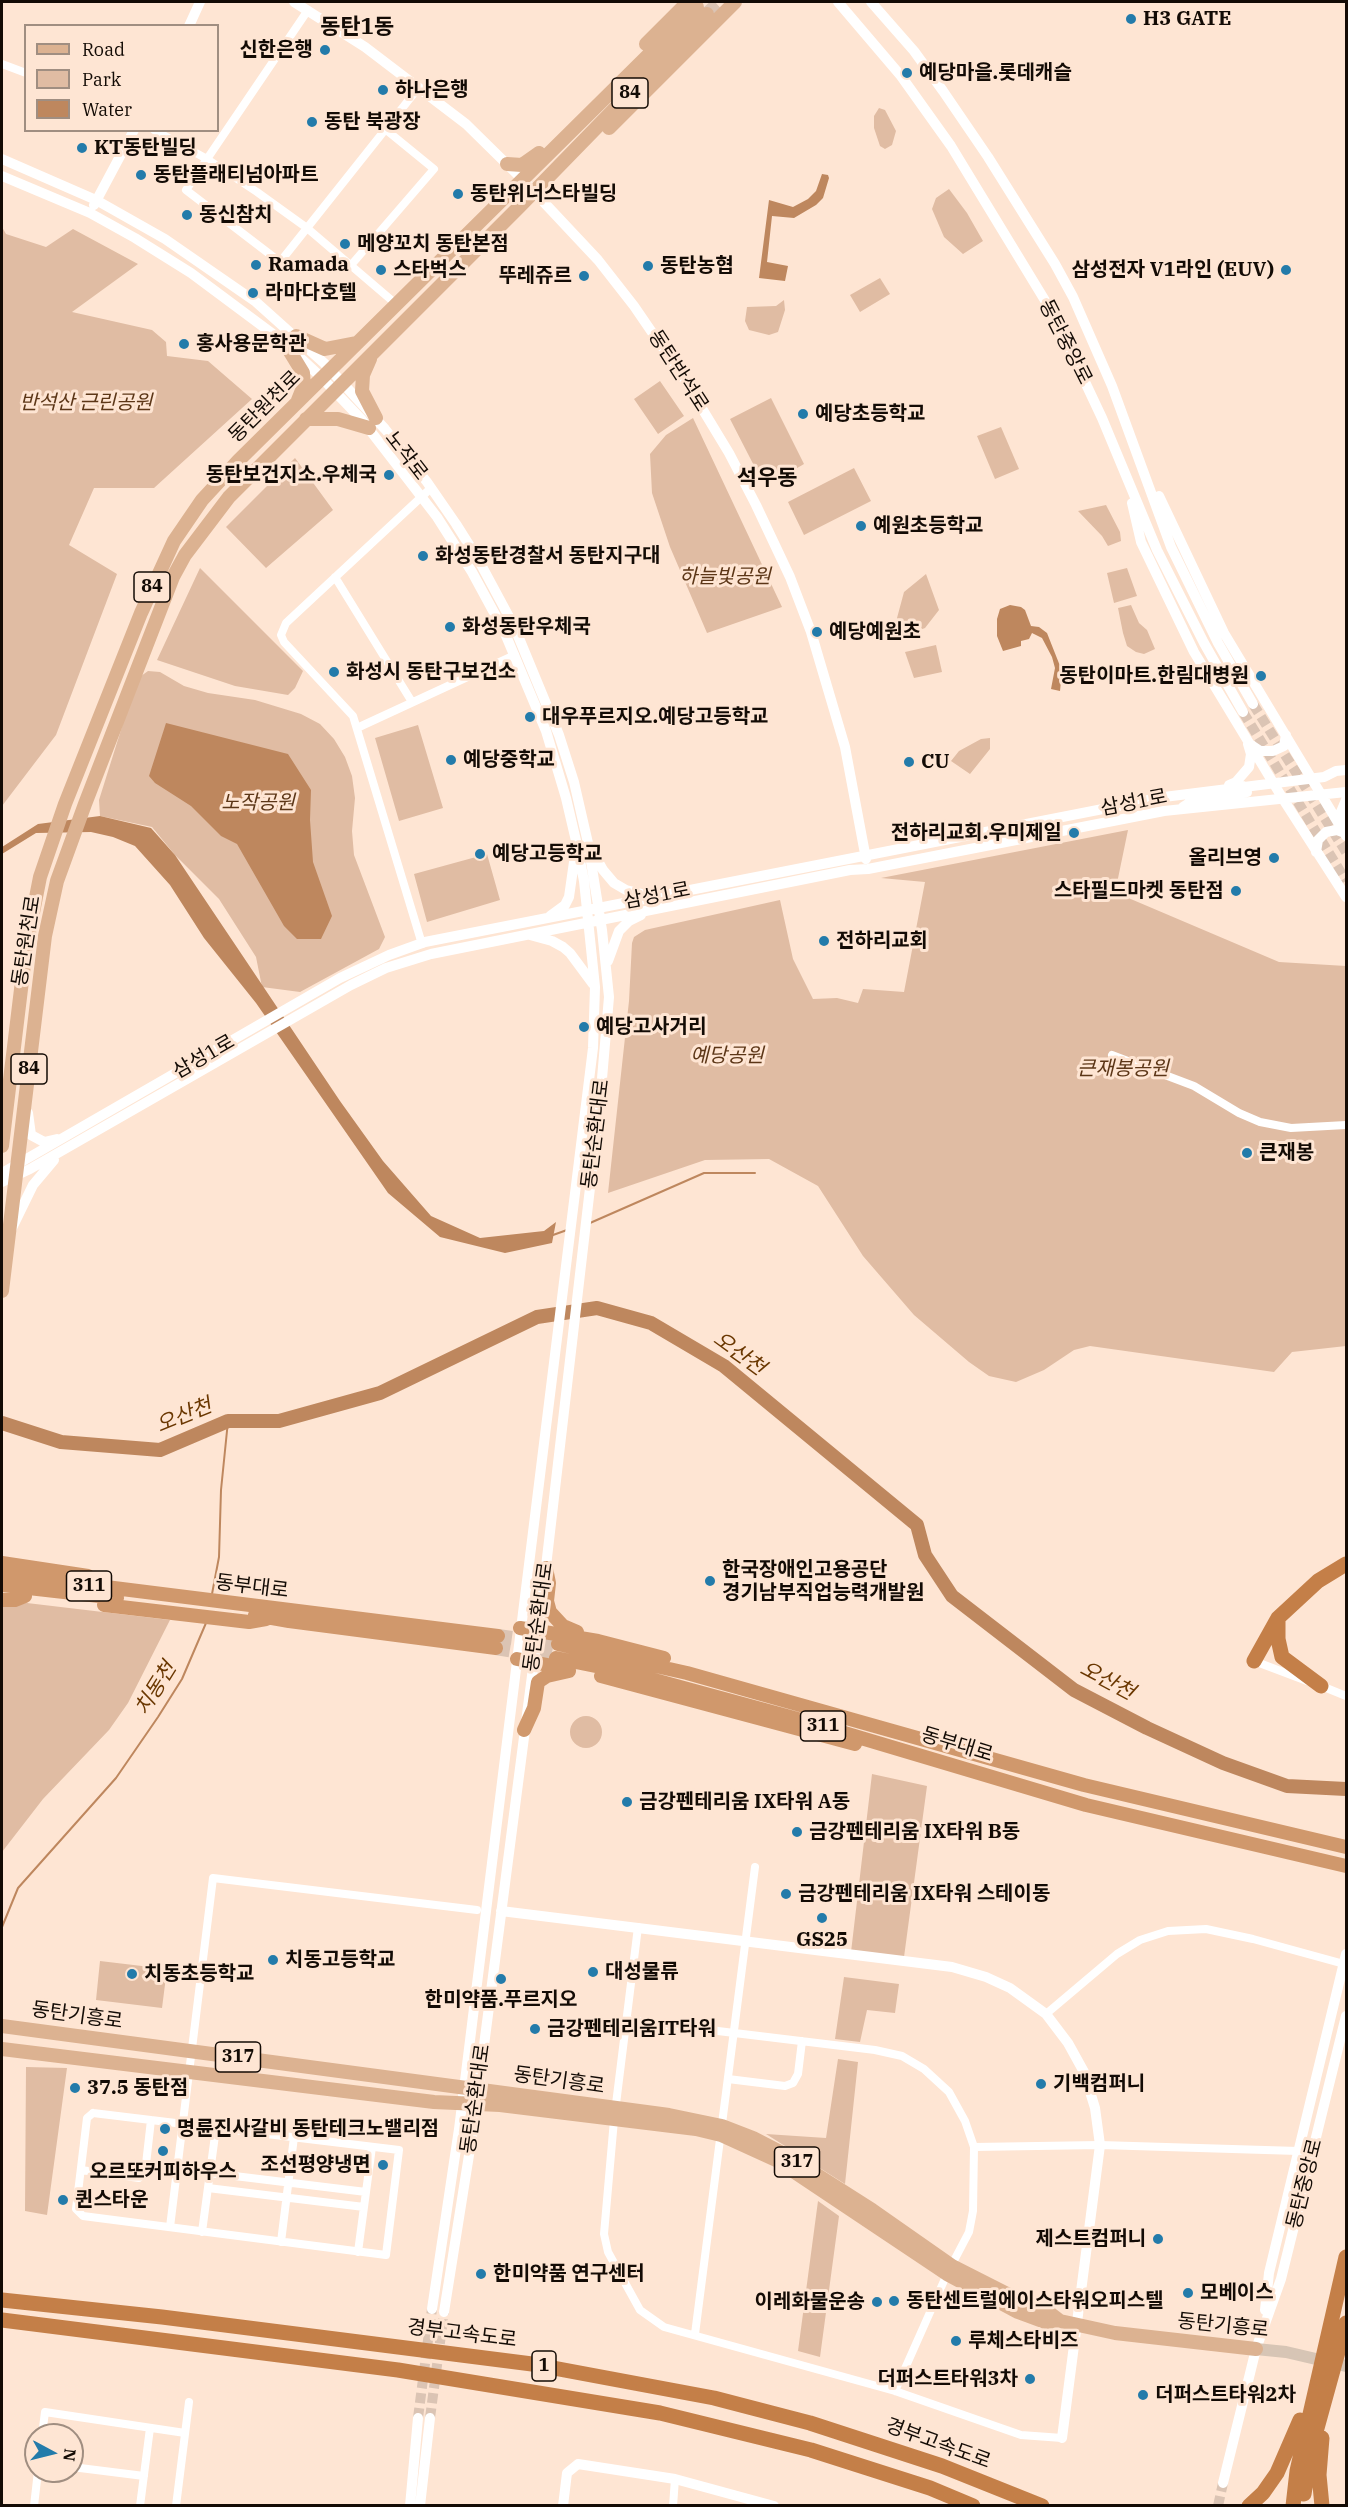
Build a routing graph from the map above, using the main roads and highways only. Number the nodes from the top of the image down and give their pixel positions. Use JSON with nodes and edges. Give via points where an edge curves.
{"nodes":[{"id":1,"x":735,"y":2,"type":"edge"},
{"id":2,"x":697,"y":8,"type":"edge"},
{"id":3,"x":561,"y":130,"type":"junction"},
{"id":4,"x":543,"y":159,"type":"junction"},
{"id":5,"x":507,"y":164,"type":"road end"},
{"id":6,"x":554,"y":172,"type":"junction"},
{"id":7,"x":368,"y":332,"type":"junction"},
{"id":8,"x":356,"y":343,"type":"junction"},
{"id":9,"x":376,"y":349,"type":"junction"},
{"id":10,"x":296,"y":404,"type":"junction"},
{"id":11,"x":306,"y":419,"type":"junction"},
{"id":12,"x":2,"y":1146,"type":"edge"},
{"id":13,"x":2,"y":1291,"type":"edge"},
{"id":14,"x":2,"y":1554,"type":"edge"},
{"id":15,"x":2,"y":1563,"type":"edge"},
{"id":16,"x":1347,"y":1564,"type":"edge"},
{"id":17,"x":26,"y":1567,"type":"junction"},
{"id":18,"x":546,"y":1568,"type":"road end"},
{"id":19,"x":2,"y":1574,"type":"edge"},
{"id":20,"x":2,"y":1585,"type":"edge"},
{"id":21,"x":2,"y":1593,"type":"edge"},
{"id":22,"x":25,"y":1596,"type":"junction"},
{"id":23,"x":2,"y":1600,"type":"edge"},
{"id":24,"x":177,"y":1601,"type":"junction"},
{"id":25,"x":1278,"y":1618,"type":"junction"},
{"id":26,"x":520,"y":1628,"type":"road end"},
{"id":27,"x":598,"y":1641,"type":"junction"},
{"id":28,"x":497,"y":1642,"type":"tunnel mouth"},
{"id":29,"x":517,"y":1659,"type":"road end"},
{"id":30,"x":1254,"y":1661,"type":"road end"},
{"id":31,"x":574,"y":1670,"type":"junction"},
{"id":32,"x":1321,"y":1686,"type":"road end"},
{"id":33,"x":524,"y":1730,"type":"road end"},
{"id":34,"x":930,"y":1741,"type":"junction"},
{"id":35,"x":894,"y":1746,"type":"junction"},
{"id":36,"x":1347,"y":1847,"type":"edge"},
{"id":37,"x":1347,"y":1866,"type":"edge"},
{"id":38,"x":2,"y":2026,"type":"edge"},
{"id":39,"x":2,"y":2049,"type":"edge"},
{"id":40,"x":614,"y":2114,"type":"junction"},
{"id":41,"x":1347,"y":2257,"type":"edge"},
{"id":42,"x":2,"y":2300,"type":"edge"},
{"id":43,"x":2,"y":2320,"type":"edge"},
{"id":44,"x":1339,"y":2329,"type":"edge"},
{"id":45,"x":1256,"y":2349,"type":"joint"},
{"id":46,"x":1347,"y":2366,"type":"edge"},
{"id":47,"x":1323,"y":2380,"type":"junction"},
{"id":48,"x":973,"y":2505,"type":"edge"},
{"id":49,"x":1042,"y":2505,"type":"edge"},
{"id":50,"x":1250,"y":2505,"type":"edge"},
{"id":51,"x":1293,"y":2505,"type":"edge"},
{"id":52,"x":1302,"y":2505,"type":"edge"},
{"id":53,"x":1322,"y":2505,"type":"edge"}],
"edges":[{"from":1,"to":6,"type":"main road","via":[[585,153]]},
{"from":2,"to":3,"type":"main road"},
{"from":2,"to":4,"type":"main road","name":"동탄원천로","number":"84"},
{"from":2,"to":6,"type":"main road","name":"동탄원천로","number":"84"},
{"from":3,"to":4,"type":"main road"},
{"from":3,"to":5,"type":"main road","via":[[533,159],[522,165]]},
{"from":4,"to":7,"type":"main road","name":"동탄원천로","number":"84"},
{"from":6,"to":9,"type":"main road","name":"동탄원천로","number":"84"},
{"from":7,"to":8,"type":"main road","name":"동탄원천로","number":"84"},
{"from":7,"to":9,"type":"main road","via":[[370,345]]},
{"from":8,"to":10,"type":"main road","name":"동탄원천로","number":"84"},
{"from":8,"to":10,"type":"main road","via":[[325,349],[288,338],[304,378]]},
{"from":9,"to":11,"type":"main road","name":"동탄원천로","number":"84"},
{"from":9,"to":11,"type":"main road","via":[[363,375],[362,391],[374,425]]},
{"from":10,"to":12,"type":"main road","name":"동탄원천로","number":"84","via":[[202,500],[174,541],[65,804],[48,850],[28,939]]},
{"from":11,"to":13,"type":"main road","name":"동탄원천로","number":"84","via":[[229,497],[185,555],[173,577],[68,849],[45,936]]},
{"from":14,"to":17,"type":"highway"},
{"from":15,"to":17,"type":"highway"},
{"from":16,"to":25,"type":"highway","via":[[1318,1581]]},
{"from":17,"to":24,"type":"highway"},
{"from":18,"to":27,"type":"highway","via":[[550,1612],[563,1626]]},
{"from":19,"to":24,"type":"highway","name":"동부대로","number":"311"},
{"from":20,"to":24,"type":"highway","name":"동부대로","number":"311"},
{"from":21,"to":22,"type":"highway"},
{"from":22,"to":23,"type":"highway"},
{"from":22,"to":24,"type":"highway"},
{"from":24,"to":28,"type":"highway","name":"동부대로","number":"311"},
{"from":25,"to":30,"type":"highway"},
{"from":25,"to":32,"type":"highway","via":[[1282,1657]]},
{"from":26,"to":27,"type":"highway"},
{"from":27,"to":34,"type":"highway","via":[[875,1720]]},
{"from":29,"to":31,"type":"highway"},
{"from":31,"to":33,"type":"highway","via":[[538,1682],[534,1708]]},
{"from":31,"to":35,"type":"highway","via":[[853,1744]]},
{"from":34,"to":35,"type":"highway","name":"동부대로","number":"311","via":[[687,1674],[557,1651]]},
{"from":34,"to":36,"type":"highway","name":"동부대로","number":"311","via":[[1084,1785]]},
{"from":35,"to":37,"type":"highway","name":"동부대로","number":"311","via":[[1086,1805]]},
{"from":38,"to":40,"type":"main road","name":"동탄기흥로","number":"317","via":[[478,2089]]},
{"from":39,"to":40,"type":"main road","name":"동탄기흥로","number":"317","via":[[434,2102]]},
{"from":40,"to":45,"type":"main road","name":"동탄기흥로","number":"317","via":[[753,2138],[863,2205],[950,2270],[1047,2311],[1060,2321],[1115,2332]]},
{"from":41,"to":44,"type":"highway"},
{"from":42,"to":49,"type":"highway","name":"경부고속도로","number":"1","via":[[532,2364],[714,2398],[810,2423],[942,2466]]},
{"from":43,"to":48,"type":"highway","number":"1","via":[[398,2370],[660,2413],[811,2450]]},
{"from":44,"to":47,"type":"highway"},
{"from":45,"to":46,"type":"main road","name":"동탄기흥로","number":"317"},
{"from":47,"to":50,"type":"highway","via":[[1286,2456],[1263,2493]]},
{"from":47,"to":51,"type":"highway","via":[[1297,2471]]},
{"from":47,"to":52,"type":"highway"},
{"from":47,"to":53,"type":"highway"}]}
